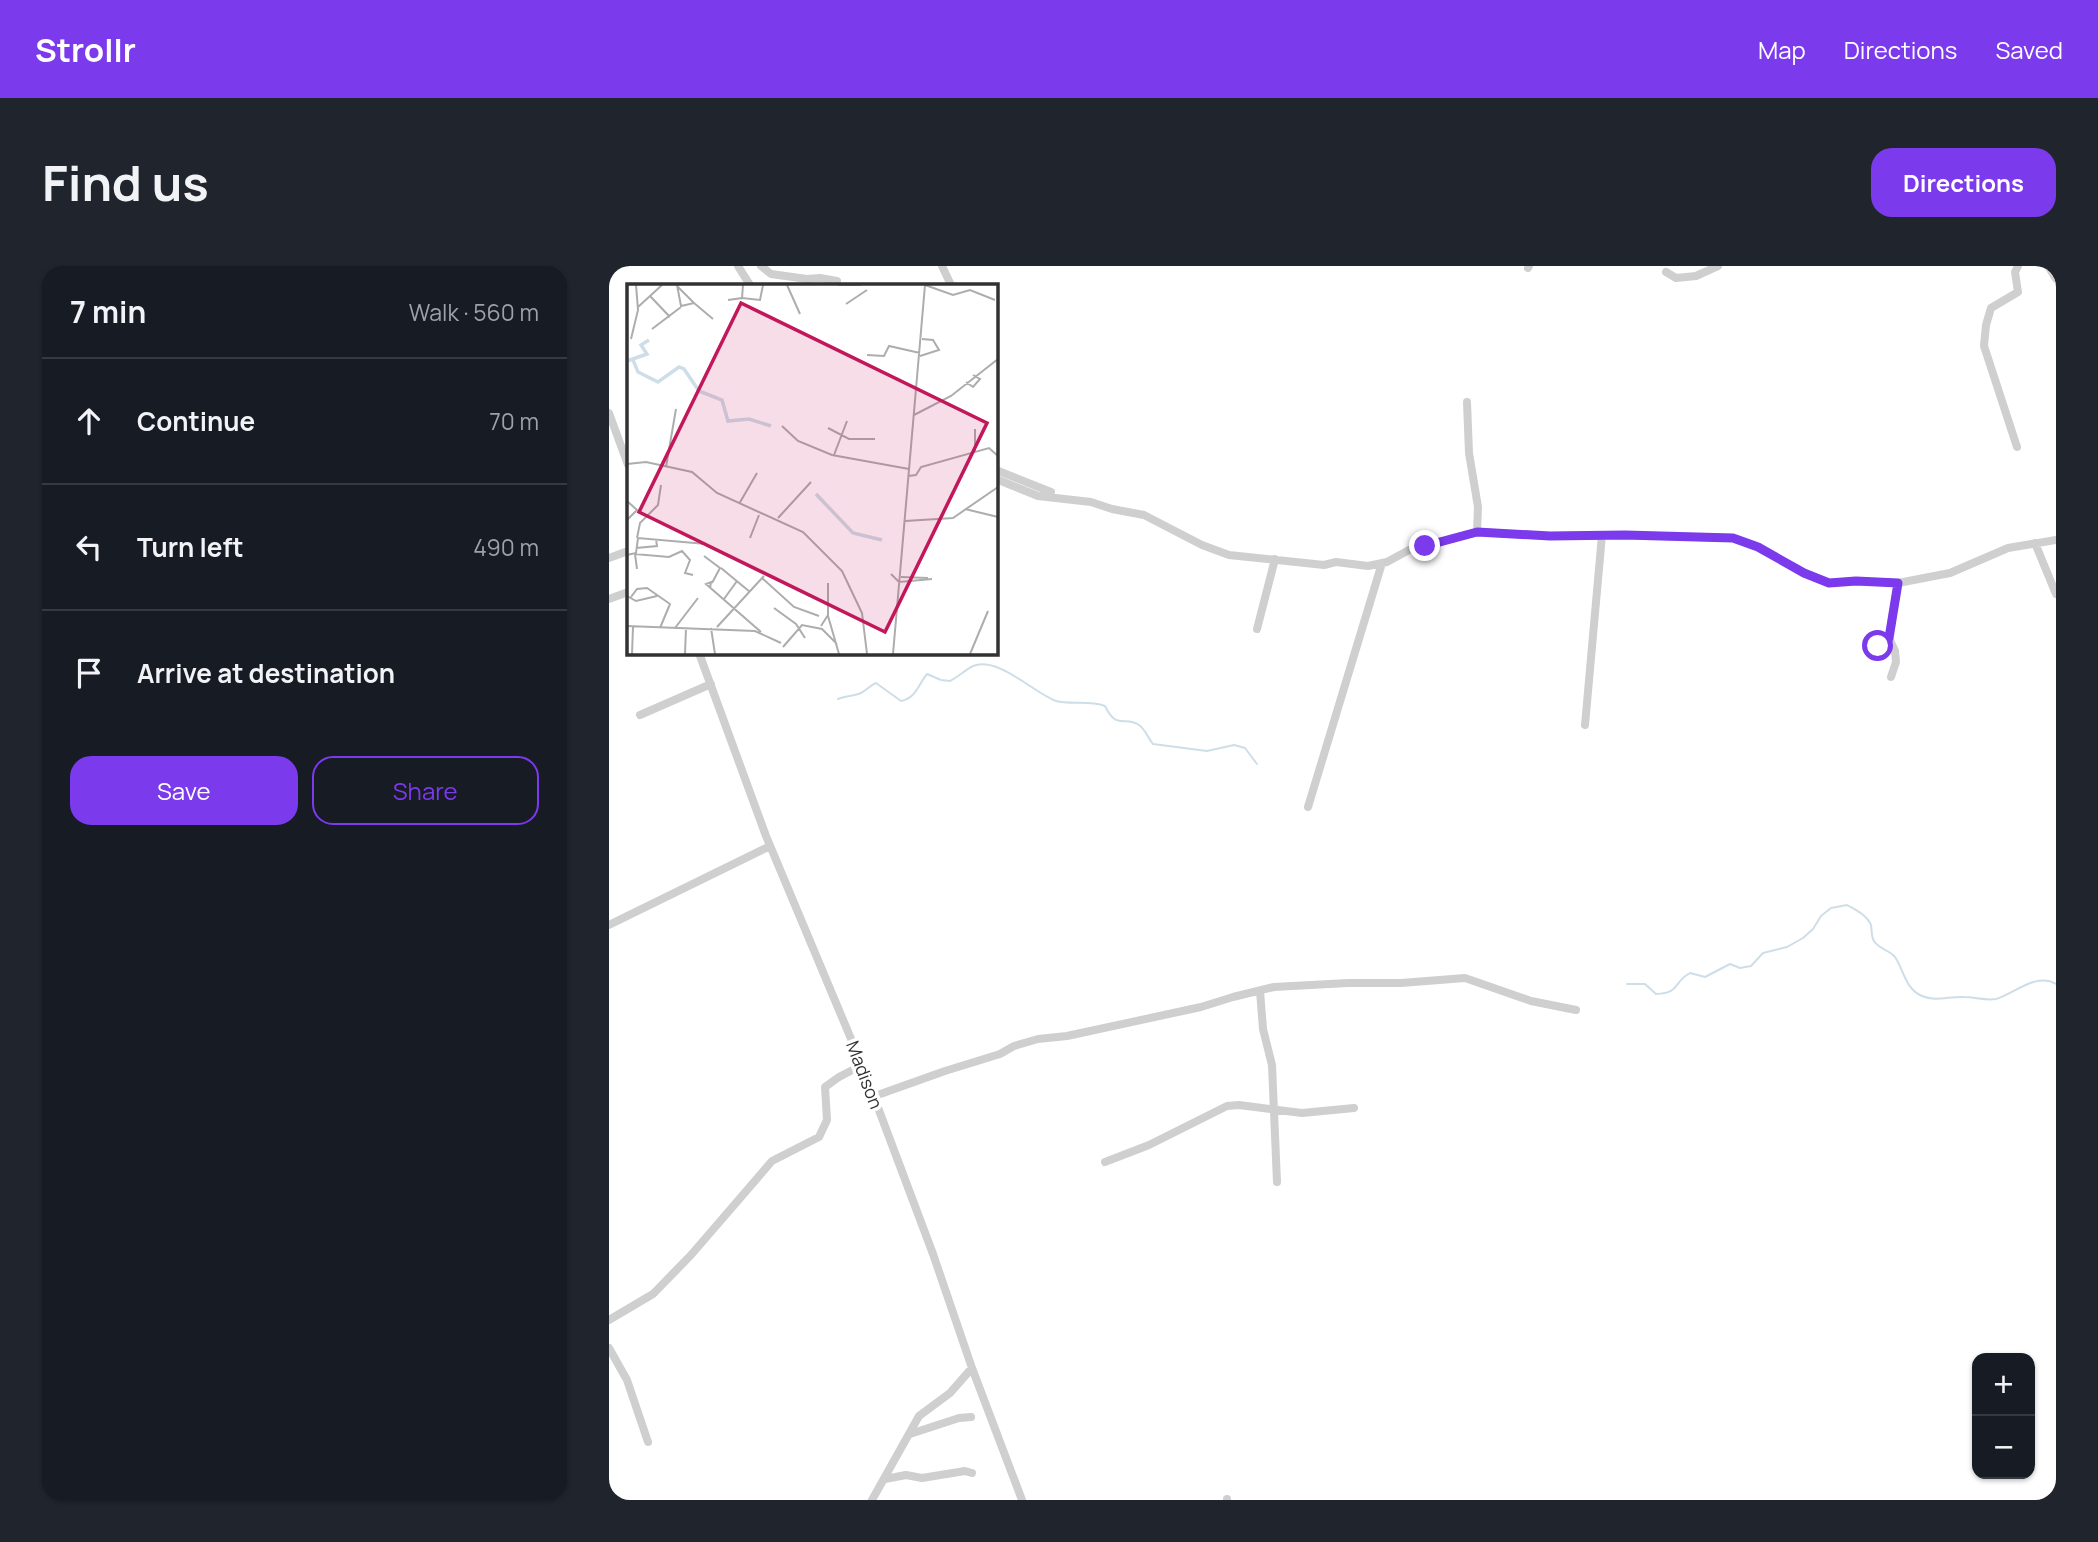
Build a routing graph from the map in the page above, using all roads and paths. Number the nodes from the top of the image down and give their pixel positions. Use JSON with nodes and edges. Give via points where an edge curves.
{"nodes":[{"id":1,"x":761,"y":266,"type":"edge"},
{"id":2,"x":942,"y":266,"type":"edge"},
{"id":3,"x":1718,"y":266,"type":"edge"},
{"id":4,"x":2018,"y":266,"type":"edge"},
{"id":5,"x":2048,"y":266,"type":"edge"},
{"id":6,"x":739,"y":267,"type":"edge"},
{"id":7,"x":1666,"y":272,"type":"dead end"},
{"id":8,"x":2056,"y":279,"type":"edge"},
{"id":9,"x":837,"y":281,"type":"dead end"},
{"id":10,"x":749,"y":284,"type":"edge"},
{"id":11,"x":951,"y":284,"type":"edge"},
{"id":12,"x":1467,"y":402,"type":"dead end"},
{"id":13,"x":609,"y":414,"type":"edge"},
{"id":14,"x":2017,"y":447,"type":"dead end"},
{"id":15,"x":627,"y":462,"type":"edge"},
{"id":16,"x":997,"y":470,"type":"edge"},
{"id":17,"x":997,"y":479,"type":"edge"},
{"id":18,"x":1074,"y":500,"type":"junction"},
{"id":19,"x":1477,"y":532,"type":"junction"},
{"id":20,"x":1602,"y":535,"type":"junction"},
{"id":21,"x":2056,"y":540,"type":"edge"},
{"id":22,"x":2035,"y":543,"type":"junction"},
{"id":23,"x":627,"y":551,"type":"edge"},
{"id":24,"x":609,"y":558,"type":"edge"},
{"id":25,"x":1275,"y":559,"type":"junction"},
{"id":26,"x":1382,"y":563,"type":"junction"},
{"id":27,"x":1898,"y":583,"type":"junction"},
{"id":28,"x":627,"y":592,"type":"edge"},
{"id":29,"x":2056,"y":594,"type":"edge"},
{"id":30,"x":609,"y":599,"type":"edge"},
{"id":31,"x":1257,"y":629,"type":"dead end"},
{"id":32,"x":1889,"y":638,"type":"junction"},
{"id":33,"x":1870,"y":648,"type":"dead end"},
{"id":34,"x":699,"y":654,"type":"edge"},
{"id":35,"x":1891,"y":677,"type":"dead end"},
{"id":36,"x":711,"y":684,"type":"junction"},
{"id":37,"x":640,"y":715,"type":"dead end"},
{"id":38,"x":1585,"y":725,"type":"dead end"},
{"id":39,"x":1308,"y":807,"type":"dead end"},
{"id":40,"x":770,"y":845,"type":"junction"},
{"id":41,"x":609,"y":925,"type":"edge"},
{"id":42,"x":1259,"y":990,"type":"junction"},
{"id":43,"x":1577,"y":1010,"type":"dead end"},
{"id":44,"x":862,"y":1065,"type":"junction"},
{"id":45,"x":872,"y":1097,"type":"junction"},
{"id":46,"x":1354,"y":1108,"type":"dead end"},
{"id":47,"x":1275,"y":1110,"type":"junction"},
{"id":48,"x":1105,"y":1162,"type":"dead end"},
{"id":49,"x":1277,"y":1182,"type":"dead end"},
{"id":50,"x":609,"y":1320,"type":"edge"},
{"id":51,"x":609,"y":1348,"type":"edge"},
{"id":52,"x":972,"y":1368,"type":"junction"},
{"id":53,"x":971,"y":1417,"type":"dead end"},
{"id":54,"x":910,"y":1434,"type":"junction"},
{"id":55,"x":648,"y":1442,"type":"dead end"},
{"id":56,"x":972,"y":1473,"type":"dead end"},
{"id":57,"x":885,"y":1479,"type":"junction"},
{"id":58,"x":872,"y":1500,"type":"edge"},
{"id":59,"x":1022,"y":1500,"type":"edge"}],
"edges":[{"from":1,"to":9,"type":"street","via":[[771,274]]},
{"from":2,"to":11,"type":"street"},
{"from":3,"to":7,"type":"street","via":[[1696,276],[1676,278]]},
{"from":4,"to":14,"type":"street","via":[[2018,292],[1991,308],[1984,346]]},
{"from":5,"to":8,"type":"street"},
{"from":6,"to":10,"type":"street"},
{"from":12,"to":19,"type":"street"},
{"from":13,"to":15,"type":"street"},
{"from":16,"to":18,"type":"street"},
{"from":17,"to":18,"type":"street","via":[[1038,496]]},
{"from":18,"to":25,"type":"street","via":[[1144,515],[1229,555]]},
{"from":19,"to":20,"type":"street"},
{"from":19,"to":26,"type":"street","via":[[1409,550]]},
{"from":20,"to":27,"type":"street","via":[[1733,538],[1829,583]]},
{"from":20,"to":38,"type":"street"},
{"from":21,"to":22,"type":"street"},
{"from":22,"to":27,"type":"street","via":[[1998,551],[1950,573]]},
{"from":22,"to":29,"type":"street"},
{"from":23,"to":24,"type":"street"},
{"from":25,"to":26,"type":"street","via":[[1324,565]]},
{"from":25,"to":31,"type":"street"},
{"from":26,"to":39,"type":"street"},
{"from":27,"to":32,"type":"street"},
{"from":28,"to":30,"type":"street"},
{"from":32,"to":33,"type":"street"},
{"from":32,"to":35,"type":"street","via":[[1896,662]]},
{"from":34,"to":36,"type":"street","name":"Madison"},
{"from":36,"to":37,"type":"street"},
{"from":36,"to":40,"type":"street","name":"Madison"},
{"from":40,"to":41,"type":"street"},
{"from":40,"to":44,"type":"street","name":"Madison"},
{"from":42,"to":43,"type":"street","via":[[1465,978],[1531,1001]]},
{"from":42,"to":45,"type":"street","via":[[1201,1007],[1026,1043]]},
{"from":42,"to":47,"type":"street"},
{"from":44,"to":45,"type":"street","name":"Madison"},
{"from":44,"to":50,"type":"street","via":[[825,1087],[827,1120],[819,1138],[772,1161],[653,1294]]},
{"from":45,"to":52,"type":"street","name":"Madison"},
{"from":46,"to":47,"type":"street","via":[[1302,1113]]},
{"from":47,"to":48,"type":"street","via":[[1227,1106]]},
{"from":47,"to":49,"type":"street"},
{"from":51,"to":55,"type":"street","via":[[627,1380]]},
{"from":52,"to":54,"type":"street","via":[[950,1393],[919,1416]]},
{"from":52,"to":59,"type":"street","name":"Madison"},
{"from":53,"to":54,"type":"street"},
{"from":54,"to":57,"type":"street"},
{"from":56,"to":57,"type":"street"},
{"from":57,"to":58,"type":"street"}]}
